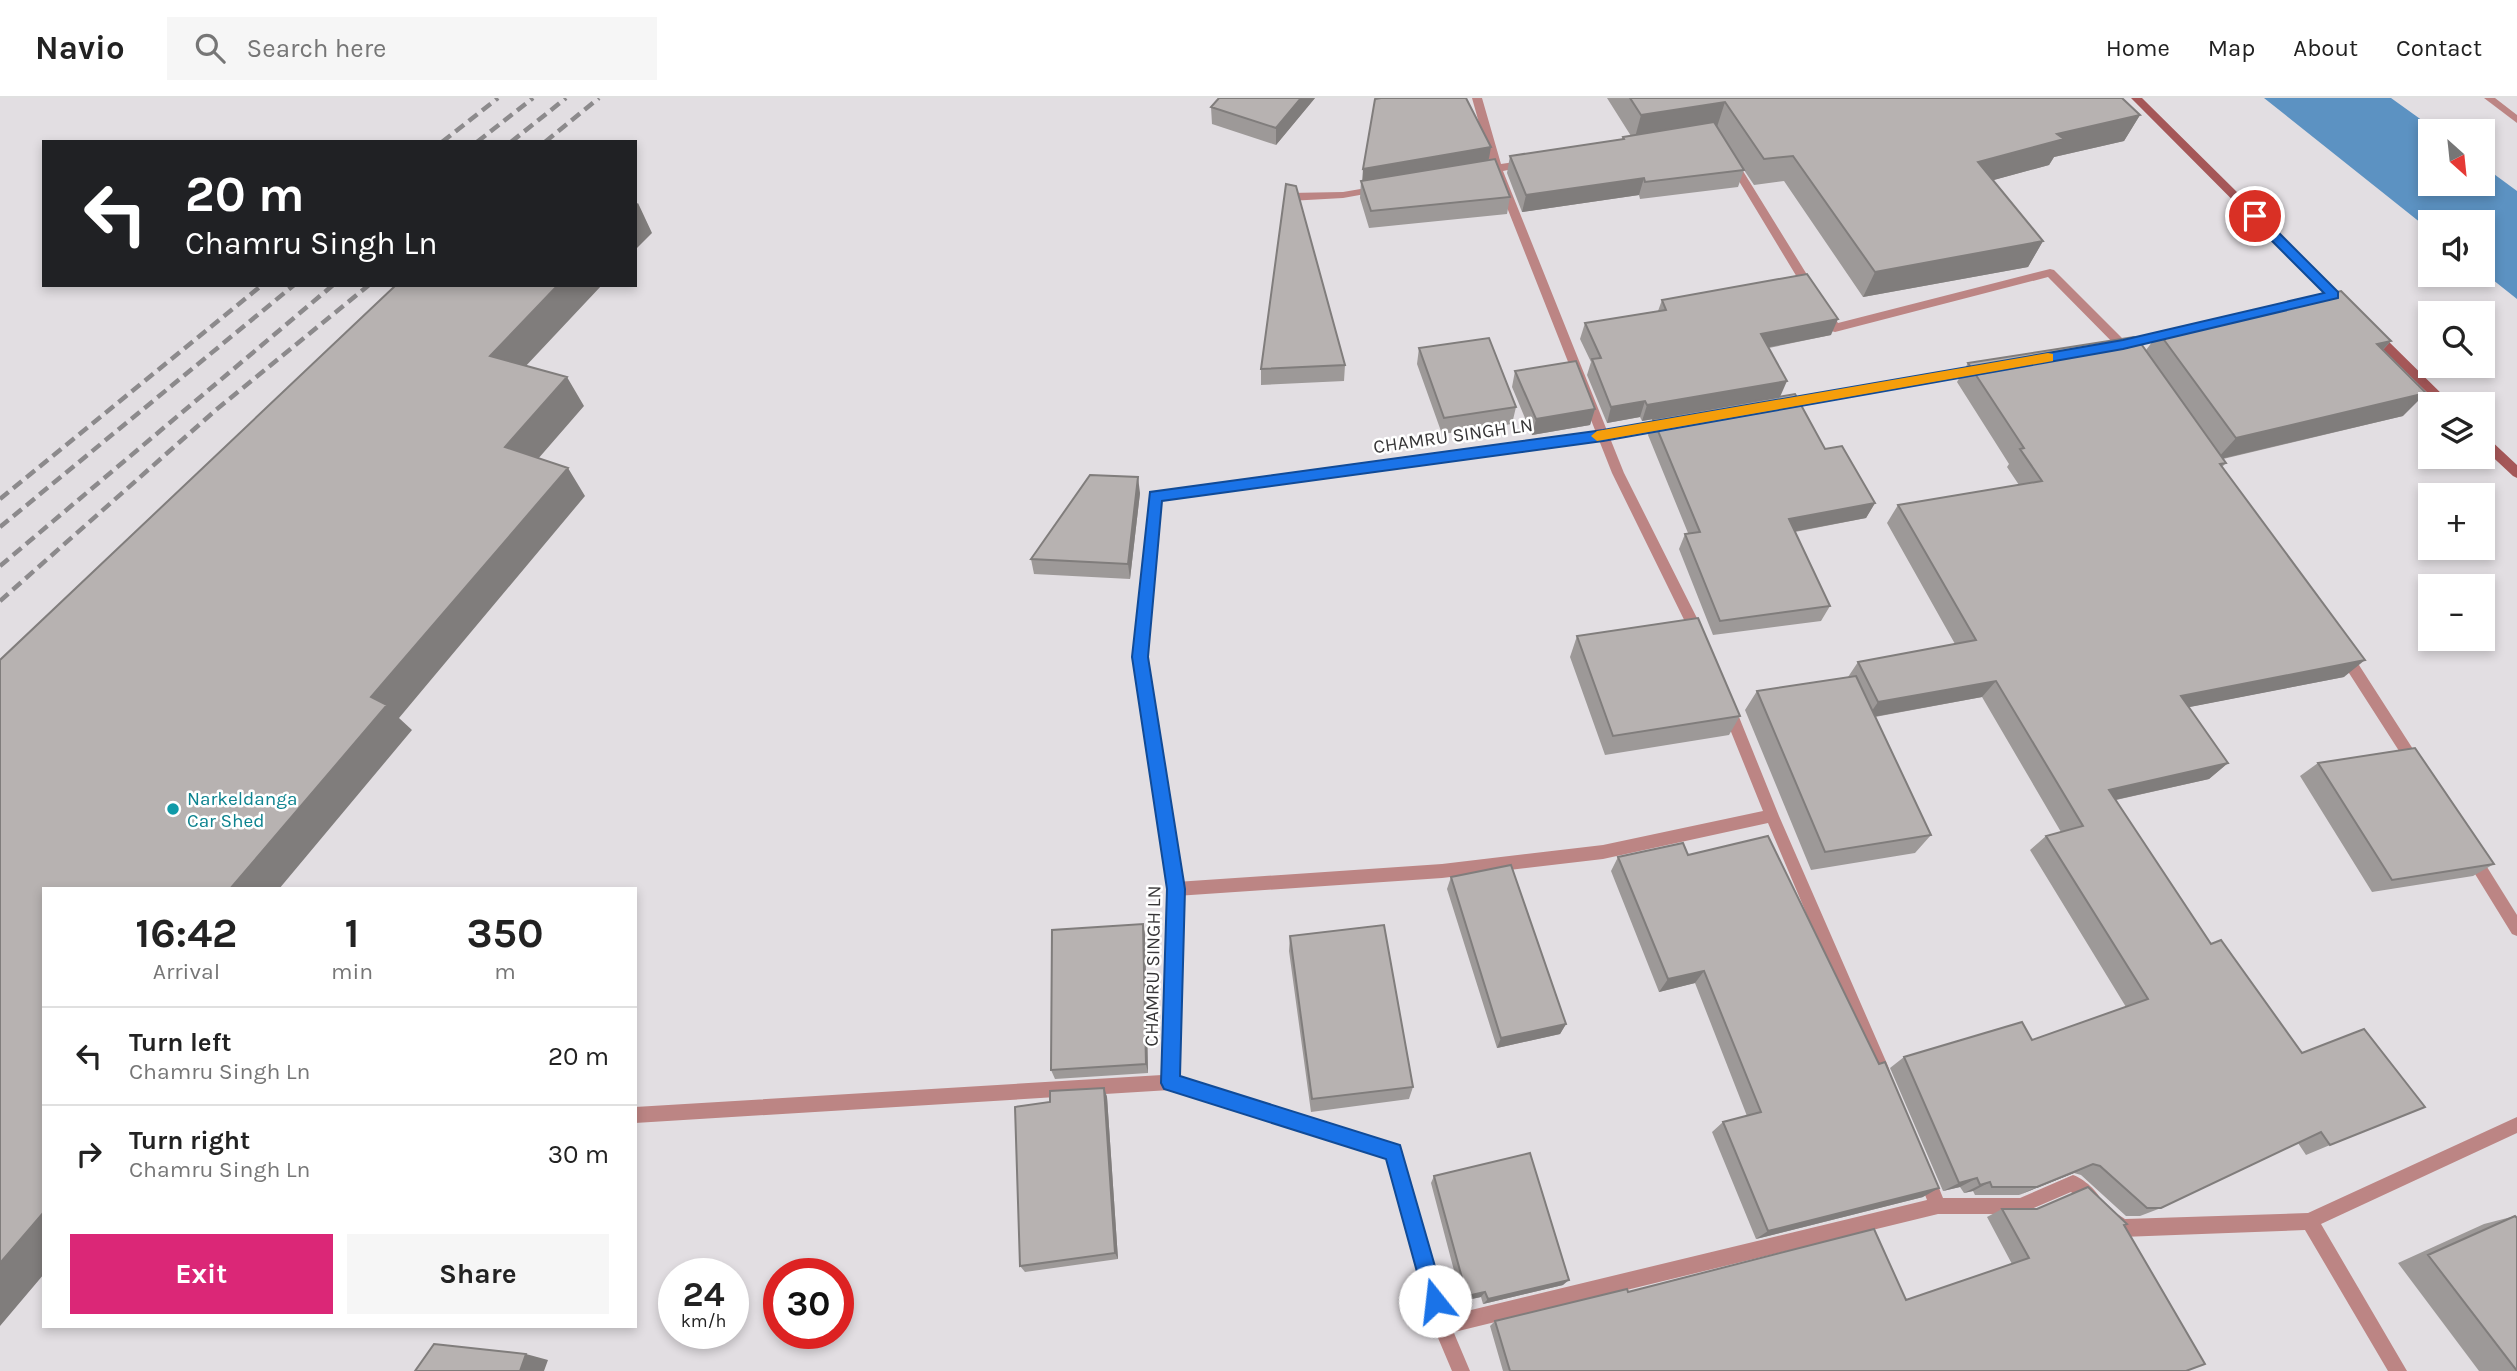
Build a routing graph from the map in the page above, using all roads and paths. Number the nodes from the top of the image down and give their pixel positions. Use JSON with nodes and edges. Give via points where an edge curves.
{"nodes":[{"id":1,"x":1477,"y":98,"type":"edge"},
{"id":2,"x":2136,"y":98,"type":"edge"},
{"id":3,"x":2489,"y":98,"type":"edge"},
{"id":4,"x":2517,"y":120,"type":"edge"},
{"id":5,"x":1728,"y":155,"type":"edge"},
{"id":6,"x":1538,"y":161,"type":"edge"},
{"id":7,"x":1497,"y":168,"type":"junction"},
{"id":8,"x":1471,"y":173,"type":"edge"},
{"id":9,"x":1394,"y":186,"type":"edge"},
{"id":10,"x":1289,"y":197,"type":"edge"},
{"id":11,"x":2352,"y":313,"type":"edge"},
{"id":12,"x":2362,"y":322,"type":"edge"},
{"id":13,"x":2189,"y":329,"type":"edge"},
{"id":14,"x":2116,"y":345,"type":"junction"},
{"id":15,"x":2000,"y":366,"type":"edge"},
{"id":16,"x":2139,"y":366,"type":"edge"},
{"id":17,"x":2434,"y":392,"type":"edge"},
{"id":18,"x":1768,"y":407,"type":"edge"},
{"id":19,"x":1685,"y":421,"type":"edge"},
{"id":20,"x":1603,"y":435,"type":"junction"},
{"id":21,"x":2495,"y":451,"type":"edge"},
{"id":22,"x":2517,"y":472,"type":"edge"},
{"id":23,"x":2336,"y":642,"type":"edge"},
{"id":24,"x":1705,"y":648,"type":"edge"},
{"id":25,"x":1725,"y":700,"type":"edge"},
{"id":26,"x":2424,"y":779,"type":"edge"},
{"id":27,"x":1772,"y":816,"type":"junction"},
{"id":28,"x":2467,"y":848,"type":"edge"},
{"id":29,"x":1176,"y":889,"type":"junction"},
{"id":30,"x":2517,"y":929,"type":"edge"},
{"id":31,"x":1171,"y":1083,"type":"junction"},
{"id":32,"x":1887,"y":1085,"type":"edge"},
{"id":33,"x":637,"y":1115,"type":"edge"},
{"id":34,"x":2517,"y":1125,"type":"edge"},
{"id":35,"x":1918,"y":1158,"type":"edge"},
{"id":36,"x":1938,"y":1206,"type":"junction"},
{"id":37,"x":2309,"y":1221,"type":"junction"},
{"id":38,"x":1443,"y":1326,"type":"junction"},
{"id":39,"x":1461,"y":1371,"type":"edge"},
{"id":40,"x":2398,"y":1371,"type":"edge"}],
"edges":[{"from":1,"to":7,"type":"street"},
{"from":2,"to":11,"type":"main road","via":[[2327,297]]},
{"from":3,"to":4,"type":"street"},
{"from":5,"to":14,"type":"street","via":[[1835,328],[2050,273]]},
{"from":6,"to":7,"type":"street"},
{"from":7,"to":8,"type":"street"},
{"from":7,"to":20,"type":"street"},
{"from":9,"to":10,"type":"street","via":[[1343,195]]},
{"from":12,"to":17,"type":"main road"},
{"from":13,"to":14,"type":"street"},
{"from":14,"to":16,"type":"street"},
{"from":15,"to":18,"type":"street"},
{"from":19,"to":20,"type":"street","name":"CHAMRU SINGH LN"},
{"from":20,"to":24,"type":"street"},
{"from":20,"to":29,"type":"street","name":"CHAMRU SINGH LN","via":[[1155,496],[1140,657]]},
{"from":21,"to":22,"type":"main road"},
{"from":23,"to":26,"type":"street"},
{"from":25,"to":27,"type":"street"},
{"from":27,"to":29,"type":"street","via":[[1603,852],[1442,871]]},
{"from":27,"to":32,"type":"street"},
{"from":28,"to":30,"type":"street"},
{"from":29,"to":31,"type":"street","name":"CHAMRU SINGH LN"},
{"from":31,"to":33,"type":"street"},
{"from":31,"to":38,"type":"street","via":[[1393,1152]]},
{"from":34,"to":37,"type":"street"},
{"from":35,"to":36,"type":"street"},
{"from":36,"to":37,"type":"street","via":[[2020,1206],[2073,1183],[2122,1228]]},
{"from":36,"to":38,"type":"street"},
{"from":37,"to":40,"type":"street"},
{"from":38,"to":39,"type":"street"}]}
